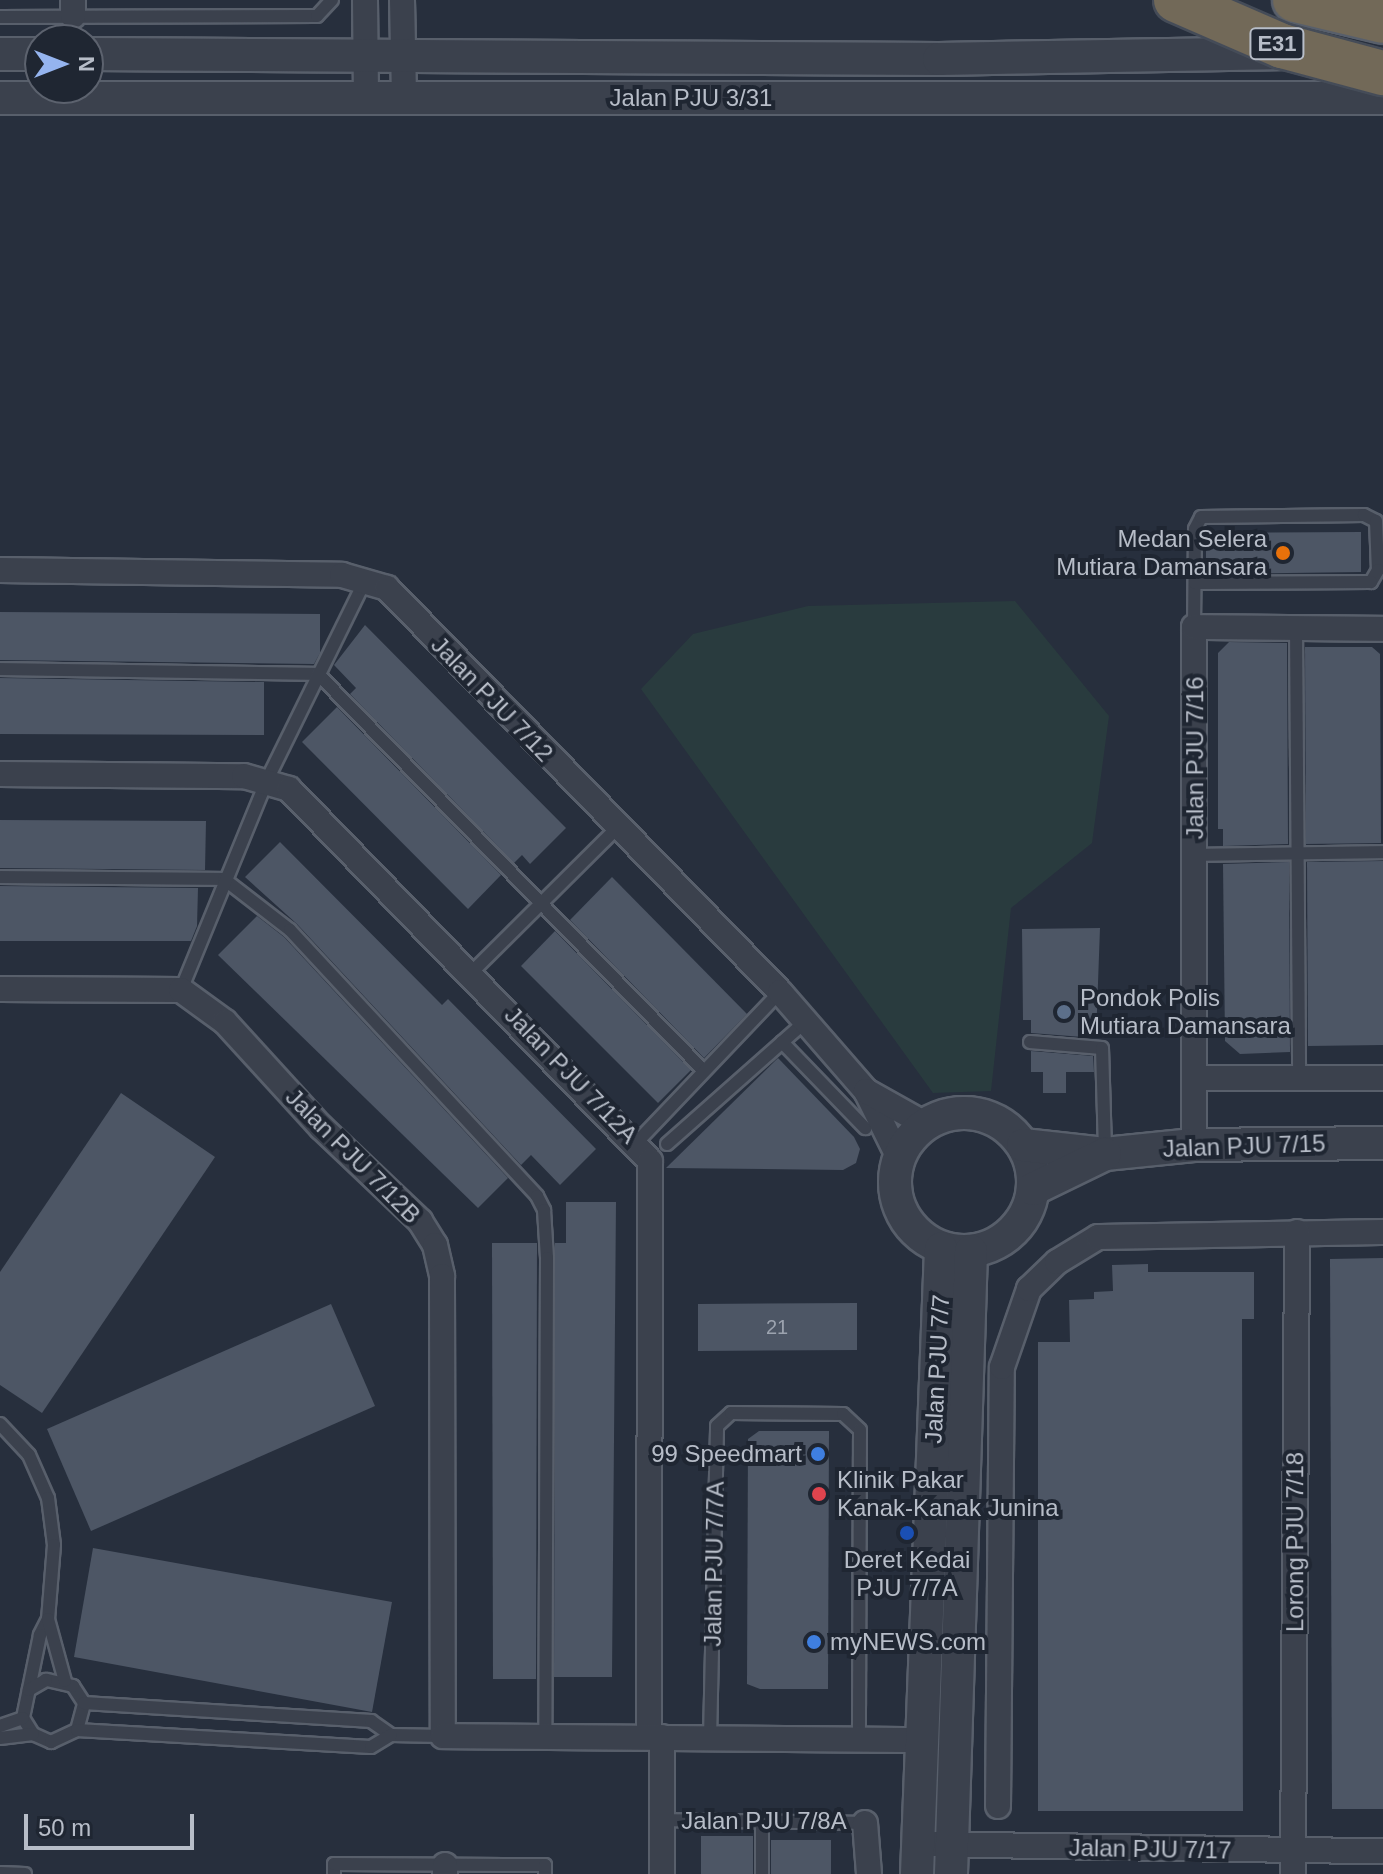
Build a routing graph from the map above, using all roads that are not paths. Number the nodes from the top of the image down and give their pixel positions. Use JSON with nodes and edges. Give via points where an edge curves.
{"nodes":[{"id":1,"x":332,"y":0,"type":"edge"},
{"id":2,"x":365,"y":0,"type":"edge"},
{"id":3,"x":402,"y":0,"type":"edge"},
{"id":4,"x":1176,"y":0,"type":"edge"},
{"id":5,"x":1295,"y":0,"type":"edge"},
{"id":6,"x":73,"y":8,"type":"edge"},
{"id":7,"x":0,"y":17,"type":"edge"},
{"id":8,"x":1383,"y":21,"type":"edge"},
{"id":9,"x":1383,"y":53,"type":"edge"},
{"id":10,"x":0,"y":54,"type":"edge"},
{"id":11,"x":24,"y":54,"type":"edge"},
{"id":12,"x":104,"y":54,"type":"edge"},
{"id":13,"x":365,"y":57,"type":"junction"},
{"id":14,"x":404,"y":57,"type":"junction"},
{"id":15,"x":1383,"y":73,"type":"edge"},
{"id":16,"x":0,"y":98,"type":"edge"},
{"id":17,"x":1383,"y":98,"type":"edge"},
{"id":18,"x":366,"y":99,"type":"junction"},
{"id":19,"x":404,"y":99,"type":"junction"},
{"id":20,"x":0,"y":570,"type":"edge"},
{"id":21,"x":366,"y":579,"type":"junction"},
{"id":22,"x":1195,"y":583,"type":"junction"},
{"id":23,"x":1194,"y":627,"type":"junction"},
{"id":24,"x":1296,"y":627,"type":"junction"},
{"id":25,"x":1383,"y":629,"type":"edge"},
{"id":26,"x":0,"y":669,"type":"edge"},
{"id":27,"x":318,"y":674,"type":"junction"},
{"id":28,"x":0,"y":774,"type":"edge"},
{"id":29,"x":267,"y":780,"type":"junction"},
{"id":30,"x":616,"y":829,"type":"junction"},
{"id":31,"x":1383,"y":852,"type":"edge"},
{"id":32,"x":1297,"y":853,"type":"junction"},
{"id":33,"x":1195,"y":855,"type":"junction"},
{"id":34,"x":0,"y":877,"type":"edge"},
{"id":35,"x":224,"y":879,"type":"junction"},
{"id":36,"x":539,"y":905,"type":"junction"},
{"id":37,"x":472,"y":972,"type":"junction"},
{"id":38,"x":0,"y":989,"type":"edge"},
{"id":39,"x":181,"y":990,"type":"junction"},
{"id":40,"x":780,"y":992,"type":"junction"},
{"id":41,"x":806,"y":1021,"type":"junction"},
{"id":42,"x":782,"y":1042,"type":"junction"},
{"id":43,"x":1030,"y":1042,"type":"dead end"},
{"id":44,"x":704,"y":1071,"type":"junction"},
{"id":45,"x":1194,"y":1078,"type":"junction"},
{"id":46,"x":1299,"y":1078,"type":"junction"},
{"id":47,"x":1383,"y":1078,"type":"edge"},
{"id":48,"x":866,"y":1091,"type":"junction"},
{"id":49,"x":925,"y":1124,"type":"junction"},
{"id":50,"x":865,"y":1128,"type":"dead end"},
{"id":51,"x":637,"y":1142,"type":"junction"},
{"id":52,"x":1383,"y":1143,"type":"edge"},
{"id":53,"x":667,"y":1144,"type":"dead end"},
{"id":54,"x":1023,"y":1145,"type":"junction"},
{"id":55,"x":1194,"y":1145,"type":"junction"},
{"id":56,"x":1105,"y":1154,"type":"junction"},
{"id":57,"x":899,"y":1158,"type":"junction"},
{"id":58,"x":1033,"y":1189,"type":"junction"},
{"id":59,"x":1297,"y":1232,"type":"junction"},
{"id":60,"x":1383,"y":1232,"type":"edge"},
{"id":61,"x":956,"y":1249,"type":"junction"},
{"id":62,"x":0,"y":1424,"type":"edge"},
{"id":63,"x":48,"y":1619,"type":"junction"},
{"id":64,"x":65,"y":1681,"type":"junction"},
{"id":65,"x":29,"y":1690,"type":"junction"},
{"id":66,"x":84,"y":1703,"type":"junction"},
{"id":67,"x":23,"y":1718,"type":"junction"},
{"id":68,"x":0,"y":1726,"type":"edge"},
{"id":69,"x":77,"y":1730,"type":"junction"},
{"id":70,"x":33,"y":1734,"type":"junction"},
{"id":71,"x":391,"y":1735,"type":"junction"},
{"id":72,"x":443,"y":1736,"type":"junction"},
{"id":73,"x":656,"y":1737,"type":"junction"},
{"id":74,"x":0,"y":1738,"type":"edge"},
{"id":75,"x":545,"y":1738,"type":"junction"},
{"id":76,"x":710,"y":1738,"type":"junction"},
{"id":77,"x":859,"y":1739,"type":"junction"},
{"id":78,"x":921,"y":1740,"type":"junction"},
{"id":79,"x":998,"y":1806,"type":"dead end"},
{"id":80,"x":662,"y":1820,"type":"junction"},
{"id":81,"x":762,"y":1821,"type":"junction"},
{"id":82,"x":865,"y":1823,"type":"joint"},
{"id":83,"x":1383,"y":1851,"type":"edge"},
{"id":84,"x":917,"y":1859,"type":"edge"},
{"id":85,"x":951,"y":1859,"type":"edge"},
{"id":86,"x":1294,"y":1863,"type":"edge"},
{"id":87,"x":445,"y":1869,"type":"edge"},
{"id":88,"x":0,"y":1873,"type":"edge"},
{"id":89,"x":25,"y":1874,"type":"edge"},
{"id":90,"x":334,"y":1874,"type":"edge"},
{"id":91,"x":545,"y":1874,"type":"edge"},
{"id":92,"x":662,"y":1874,"type":"edge"},
{"id":93,"x":762,"y":1874,"type":"edge"},
{"id":94,"x":869,"y":1874,"type":"edge"}],
"edges":[{"from":1,"to":6,"type":"lane","via":[[317,16]]},
{"from":2,"to":13,"type":"street"},
{"from":3,"to":14,"type":"street"},
{"from":4,"to":15,"type":"highway","number":"E31","bridge":true,"via":[[1282,46]]},
{"from":5,"to":8,"type":"highway","number":"E31"},
{"from":6,"to":7,"type":"lane"},
{"from":9,"to":14,"type":"street","name":"Jalan PJU 3/31","via":[[939,59]]},
{"from":10,"to":11,"type":"street"},
{"from":12,"to":13,"type":"street","name":"Jalan PJU 3/31"},
{"from":13,"to":14,"type":"street","name":"Jalan PJU 3/31"},
{"from":13,"to":18,"type":"street"},
{"from":14,"to":19,"type":"street"},
{"from":16,"to":18,"type":"street","name":"Jalan PJU 3/31"},
{"from":17,"to":19,"type":"street","name":"Jalan PJU 3/31"},
{"from":18,"to":19,"type":"street","name":"Jalan PJU 3/31"},
{"from":20,"to":21,"type":"street"},
{"from":21,"to":27,"type":"lane"},
{"from":21,"to":30,"type":"street","name":"Jalan PJU 7/12","via":[[387,588]]},
{"from":22,"to":22,"type":"lane","via":[[1371,582],[1378,570],[1376,521],[1364,515],[1201,517],[1195,529]]},
{"from":22,"to":23,"type":"lane"},
{"from":23,"to":24,"type":"street"},
{"from":23,"to":33,"type":"street","name":"Jalan PJU 7/16"},
{"from":24,"to":25,"type":"street"},
{"from":24,"to":32,"type":"lane"},
{"from":26,"to":27,"type":"lane"},
{"from":27,"to":29,"type":"lane"},
{"from":27,"to":36,"type":"lane"},
{"from":28,"to":29,"type":"street"},
{"from":29,"to":35,"type":"lane"},
{"from":29,"to":37,"type":"street","name":"Jalan PJU 7/12A","via":[[289,789]]},
{"from":30,"to":36,"type":"lane"},
{"from":30,"to":40,"type":"street","name":"Jalan PJU 7/12"},
{"from":31,"to":32,"type":"lane"},
{"from":32,"to":33,"type":"lane"},
{"from":32,"to":46,"type":"lane"},
{"from":33,"to":45,"type":"street","name":"Jalan PJU 7/16"},
{"from":34,"to":35,"type":"lane"},
{"from":35,"to":39,"type":"lane"},
{"from":35,"to":75,"type":"lane","via":[[290,930],[467,1118],[544,1210]]},
{"from":36,"to":37,"type":"lane"},
{"from":36,"to":44,"type":"lane"},
{"from":37,"to":51,"type":"street","name":"Jalan PJU 7/12A"},
{"from":38,"to":39,"type":"street"},
{"from":39,"to":72,"type":"street","name":"Jalan PJU 7/12B","via":[[225,1022],[321,1127],[420,1221],[435,1245],[442,1276]]},
{"from":40,"to":41,"type":"street","name":"Jalan PJU 7/12"},
{"from":40,"to":44,"type":"lane"},
{"from":41,"to":42,"type":"lane"},
{"from":41,"to":48,"type":"street","name":"Jalan PJU 7/12"},
{"from":42,"to":50,"type":"lane"},
{"from":42,"to":53,"type":"lane"},
{"from":43,"to":56,"type":"lane","via":[[1102,1048]]},
{"from":44,"to":51,"type":"lane"},
{"from":45,"to":46,"type":"street"},
{"from":45,"to":55,"type":"street","name":"Jalan PJU 7/16"},
{"from":46,"to":47,"type":"street"},
{"from":48,"to":49,"type":"street","name":"Jalan PJU 7/12"},
{"from":48,"to":57,"type":"street","name":"Jalan PJU 7/12"},
{"from":49,"to":54,"type":"street","via":[[967,1112],[989,1116]]},
{"from":49,"to":57,"type":"street"},
{"from":51,"to":73,"type":"street","name":"Jalan PJU 7/12A","via":[[650,1161],[653,1179]]},
{"from":52,"to":55,"type":"street","name":"Jalan PJU 7/15"},
{"from":54,"to":56,"type":"street","name":"Jalan PJU 7/15"},
{"from":54,"to":58,"type":"street"},
{"from":55,"to":56,"type":"street","name":"Jalan PJU 7/15"},
{"from":56,"to":58,"type":"street","name":"Jalan PJU 7/15"},
{"from":57,"to":61,"type":"street","via":[[895,1180],[902,1211],[922,1237]]},
{"from":58,"to":61,"type":"street","via":[[1013,1231]]},
{"from":59,"to":60,"type":"street"},
{"from":59,"to":79,"type":"street","via":[[1098,1237],[1057,1262],[1029,1289],[1002,1367]]},
{"from":59,"to":86,"type":"street","name":"Lorong PJU 7/18"},
{"from":61,"to":78,"type":"street","name":"Jalan PJU 7/7"},
{"from":61,"to":85,"type":"street","name":"Jalan PJU 7/7"},
{"from":62,"to":63,"type":"lane","via":[[29,1455],[48,1498],[54,1545]]},
{"from":63,"to":64,"type":"lane"},
{"from":63,"to":65,"type":"lane"},
{"from":64,"to":65,"type":"lane","via":[[46,1680]]},
{"from":64,"to":66,"type":"lane"},
{"from":65,"to":67,"type":"lane"},
{"from":66,"to":69,"type":"lane"},
{"from":66,"to":71,"type":"lane","via":[[371,1721]]},
{"from":67,"to":68,"type":"lane"},
{"from":67,"to":70,"type":"lane"},
{"from":69,"to":70,"type":"lane","via":[[61,1741]]},
{"from":69,"to":71,"type":"lane","via":[[371,1747]]},
{"from":70,"to":74,"type":"lane"},
{"from":71,"to":72,"type":"lane"},
{"from":72,"to":75,"type":"street"},
{"from":73,"to":75,"type":"street"},
{"from":73,"to":76,"type":"street"},
{"from":73,"to":80,"type":"street","name":"Jalan PJU 7/12A"},
{"from":76,"to":77,"type":"street"},
{"from":76,"to":77,"type":"lane","name":"Jalan PJU 7/7A","via":[[717,1426],[731,1413],[843,1414],[857,1422]]},
{"from":77,"to":78,"type":"street"},
{"from":78,"to":84,"type":"street","name":"Jalan PJU 7/7"},
{"from":80,"to":81,"type":"lane","name":"Jalan PJU 7/8A"},
{"from":80,"to":92,"type":"street","name":"Jalan PJU 7/12A"},
{"from":81,"to":82,"type":"lane","name":"Jalan PJU 7/8A"},
{"from":81,"to":93,"type":"lane"},
{"from":82,"to":94,"type":"street"},
{"from":83,"to":86,"type":"street","name":"Jalan PJU 7/17"},
{"from":84,"to":85,"type":"street","name":"Jalan PJU 7/17"},
{"from":85,"to":86,"type":"street","name":"Jalan PJU 7/17"},
{"from":87,"to":90,"type":"lane","via":[[334,1864]]},
{"from":87,"to":91,"type":"lane","via":[[545,1865]]},
{"from":88,"to":89,"type":"lane"}]}
